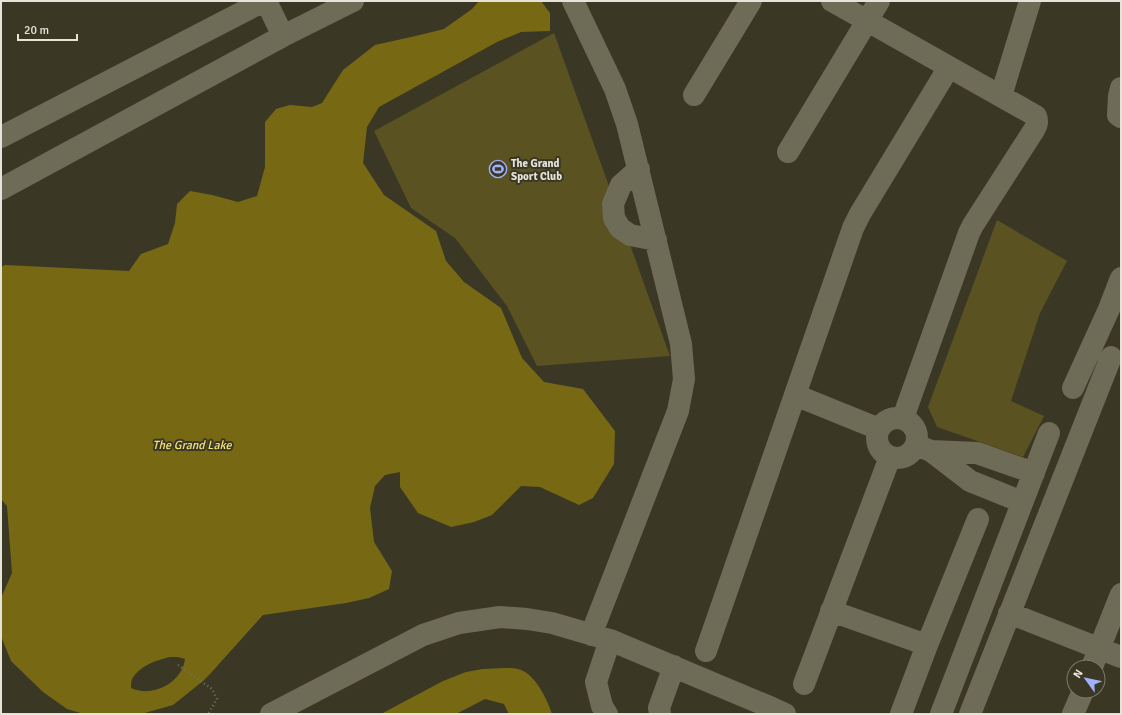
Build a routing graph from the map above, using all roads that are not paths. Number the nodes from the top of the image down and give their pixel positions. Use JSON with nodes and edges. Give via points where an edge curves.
{"nodes":[{"id":1,"x":265,"y":1,"type":"edge"},
{"id":2,"x":353,"y":1,"type":"edge"},
{"id":3,"x":573,"y":1,"type":"edge"},
{"id":4,"x":751,"y":1,"type":"edge"},
{"id":5,"x":832,"y":1,"type":"edge"},
{"id":6,"x":879,"y":1,"type":"edge"},
{"id":7,"x":1030,"y":1,"type":"edge"},
{"id":8,"x":867,"y":21,"type":"junction"},
{"id":9,"x":283,"y":36,"type":"junction"},
{"id":10,"x":949,"y":67,"type":"junction"},
{"id":11,"x":1121,"y":88,"type":"edge"},
{"id":12,"x":694,"y":95,"type":"dead end"},
{"id":13,"x":1000,"y":96,"type":"junction"},
{"id":14,"x":1121,"y":117,"type":"edge"},
{"id":15,"x":1,"y":138,"type":"edge"},
{"id":16,"x":788,"y":152,"type":"dead end"},
{"id":17,"x":638,"y":169,"type":"junction"},
{"id":18,"x":1,"y":189,"type":"edge"},
{"id":19,"x":656,"y":240,"type":"junction"},
{"id":20,"x":1121,"y":278,"type":"edge"},
{"id":21,"x":1111,"y":357,"type":"dead end"},
{"id":22,"x":1073,"y":388,"type":"dead end"},
{"id":23,"x":795,"y":395,"type":"junction"},
{"id":24,"x":903,"y":418,"type":"junction"},
{"id":25,"x":880,"y":429,"type":"junction"},
{"id":26,"x":1049,"y":433,"type":"dead end"},
{"id":27,"x":924,"y":448,"type":"junction"},
{"id":28,"x":890,"y":457,"type":"junction"},
{"id":29,"x":1034,"y":473,"type":"junction"},
{"id":30,"x":1022,"y":502,"type":"junction"},
{"id":31,"x":978,"y":519,"type":"dead end"},
{"id":32,"x":1121,"y":594,"type":"edge"},
{"id":33,"x":831,"y":612,"type":"junction"},
{"id":34,"x":1009,"y":613,"type":"junction"},
{"id":35,"x":601,"y":638,"type":"junction"},
{"id":36,"x":927,"y":645,"type":"junction"},
{"id":37,"x":706,"y":651,"type":"dead end"},
{"id":38,"x":1121,"y":657,"type":"edge"},
{"id":39,"x":1096,"y":658,"type":"edge"},
{"id":40,"x":674,"y":666,"type":"junction"},
{"id":41,"x":804,"y":684,"type":"dead end"},
{"id":42,"x":1080,"y":699,"type":"edge"},
{"id":43,"x":271,"y":714,"type":"edge"},
{"id":44,"x":607,"y":714,"type":"edge"},
{"id":45,"x":660,"y":714,"type":"edge"},
{"id":46,"x":784,"y":714,"type":"edge"},
{"id":47,"x":901,"y":714,"type":"edge"},
{"id":48,"x":940,"y":714,"type":"edge"},
{"id":49,"x":970,"y":714,"type":"edge"},
{"id":50,"x":1074,"y":714,"type":"edge"}],
"edges":[{"from":1,"to":9,"type":"street"},
{"from":1,"to":15,"type":"street"},
{"from":2,"to":9,"type":"street"},
{"from":3,"to":17,"type":"street","via":[[615,89]]},
{"from":4,"to":12,"type":"street"},
{"from":5,"to":8,"type":"street"},
{"from":6,"to":8,"type":"street"},
{"from":7,"to":13,"type":"street"},
{"from":8,"to":10,"type":"street"},
{"from":8,"to":16,"type":"street"},
{"from":9,"to":18,"type":"street"},
{"from":10,"to":13,"type":"street"},
{"from":10,"to":23,"type":"street","via":[[856,221]]},
{"from":11,"to":14,"type":"street","via":[[1118,115]]},
{"from":13,"to":24,"type":"street","via":[[1036,116],[1037,125],[969,233]]},
{"from":17,"to":19,"type":"street"},
{"from":17,"to":19,"type":"street","via":[[621,185],[613,204],[614,218],[620,228],[630,235]]},
{"from":19,"to":35,"type":"street","via":[[681,344],[684,379],[678,411]]},
{"from":20,"to":22,"type":"street"},
{"from":21,"to":34,"type":"street"},
{"from":23,"to":25,"type":"street"},
{"from":23,"to":37,"type":"street"},
{"from":24,"to":25,"type":"street","via":[[890,419]]},
{"from":24,"to":27,"type":"street","via":[[914,426],[918,440]]},
{"from":25,"to":28,"type":"street","via":[[877,441],[883,452]]},
{"from":26,"to":29,"type":"street"},
{"from":27,"to":28,"type":"street","via":[[901,458]]},
{"from":27,"to":29,"type":"street","via":[[977,453]]},
{"from":27,"to":30,"type":"street","via":[[970,481]]},
{"from":28,"to":33,"type":"street"},
{"from":29,"to":30,"type":"street"},
{"from":30,"to":48,"type":"street"},
{"from":31,"to":36,"type":"street"},
{"from":32,"to":39,"type":"street"},
{"from":33,"to":36,"type":"street"},
{"from":33,"to":41,"type":"street"},
{"from":34,"to":39,"type":"street"},
{"from":34,"to":49,"type":"street"},
{"from":35,"to":40,"type":"street"},
{"from":35,"to":43,"type":"street","via":[[552,623],[527,619],[500,617],[459,623],[423,635]]},
{"from":35,"to":44,"type":"street","via":[[596,682],[602,706]]},
{"from":36,"to":47,"type":"street"},
{"from":38,"to":39,"type":"street"},
{"from":40,"to":45,"type":"street","via":[[659,708]]},
{"from":40,"to":46,"type":"street"},
{"from":42,"to":50,"type":"street"}]}
